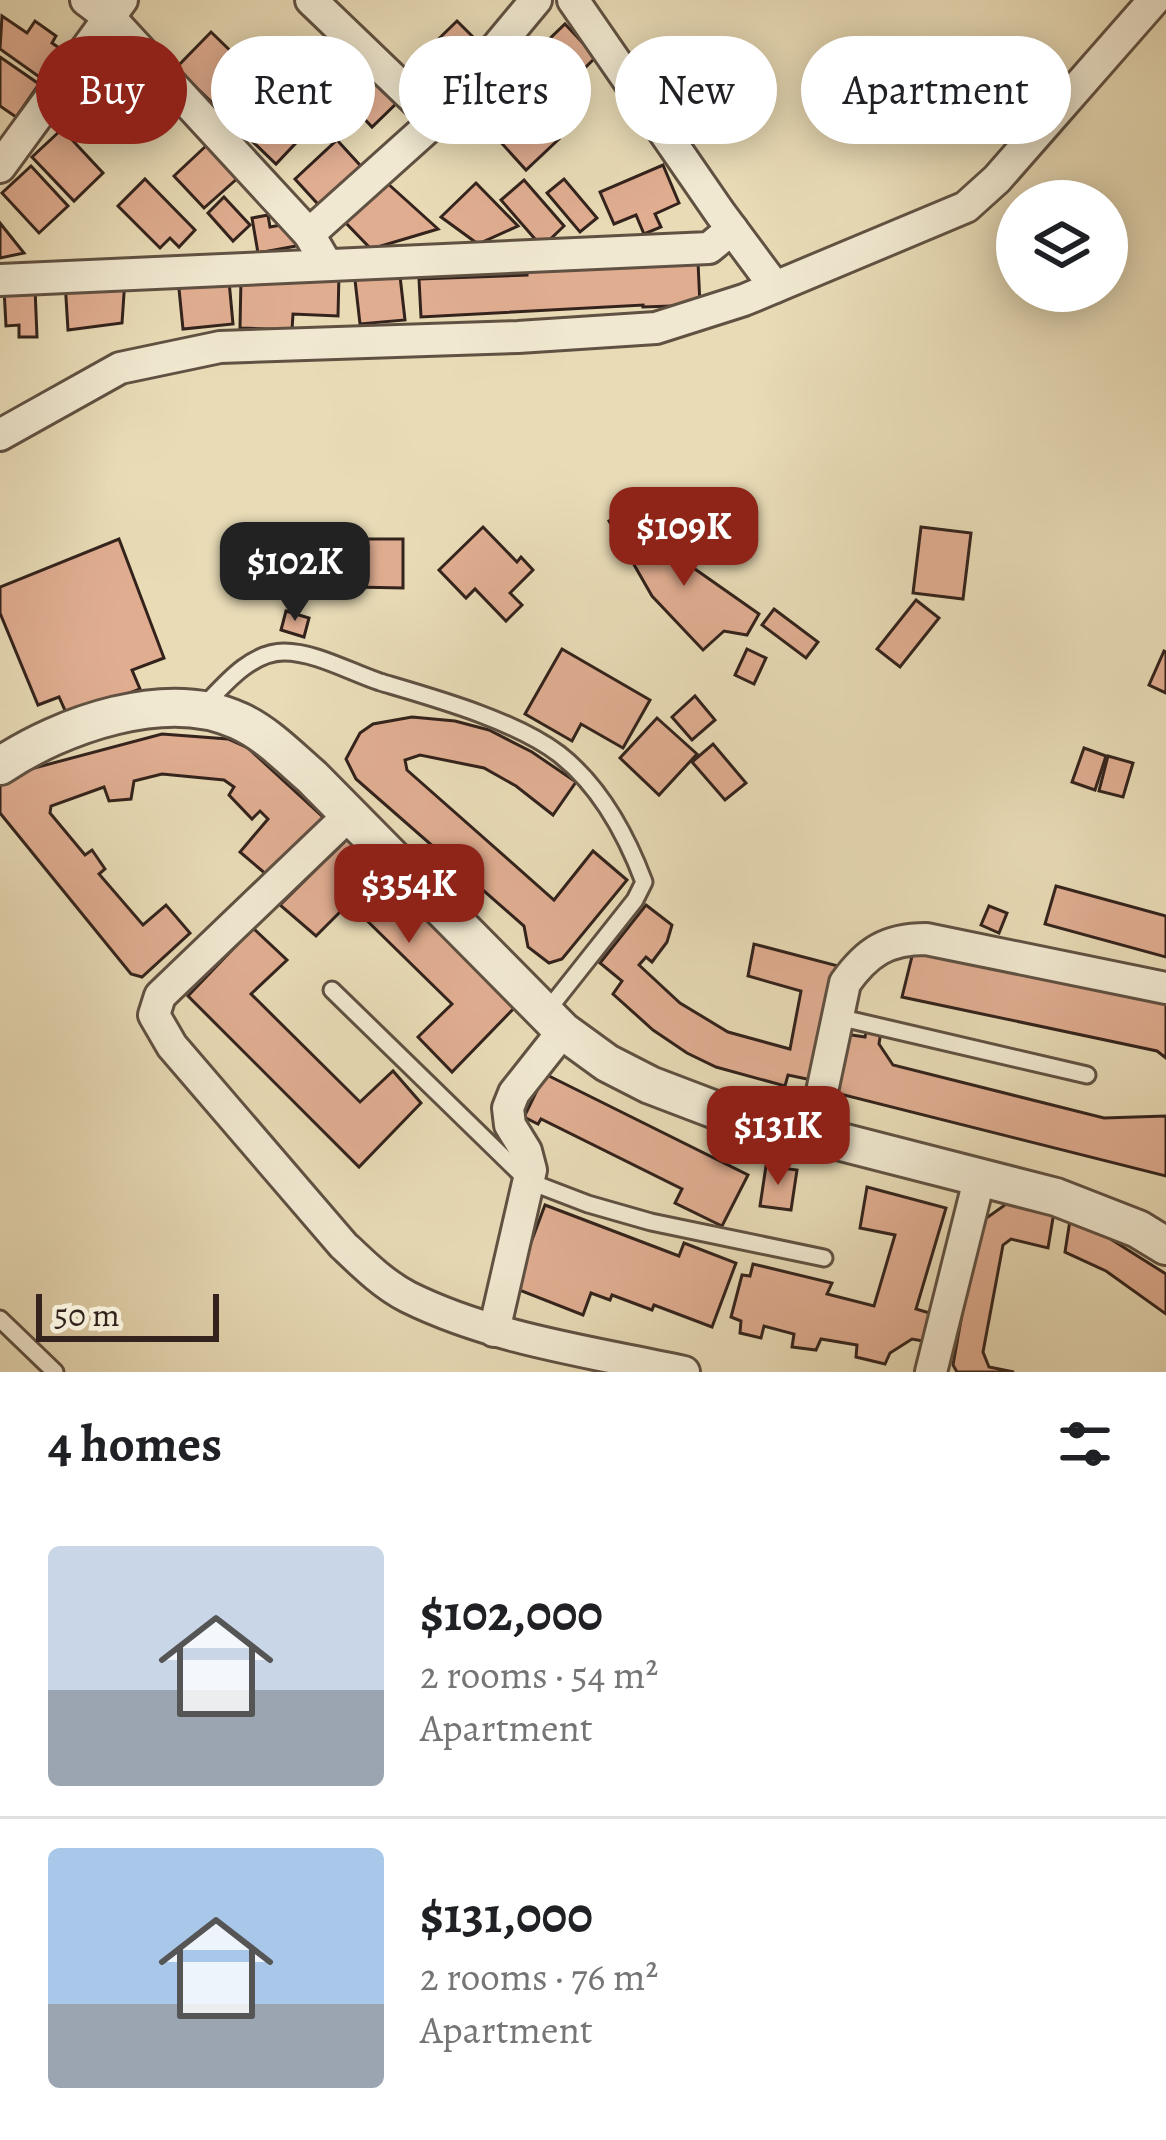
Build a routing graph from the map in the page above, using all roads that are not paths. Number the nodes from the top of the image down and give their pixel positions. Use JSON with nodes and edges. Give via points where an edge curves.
{"nodes":[{"id":1,"x":311,"y":0,"type":"edge"},
{"id":2,"x":536,"y":0,"type":"edge"},
{"id":3,"x":573,"y":0,"type":"edge"},
{"id":4,"x":1154,"y":0,"type":"edge"},
{"id":5,"x":106,"y":6,"type":"edge"},
{"id":6,"x":506,"y":36,"type":"edge"},
{"id":7,"x":399,"y":84,"type":"edge"},
{"id":8,"x":409,"y":144,"type":"edge"},
{"id":9,"x":0,"y":167,"type":"edge"},
{"id":10,"x":732,"y":229,"type":"junction"},
{"id":11,"x":309,"y":234,"type":"junction"},
{"id":12,"x":327,"y":266,"type":"junction"},
{"id":13,"x":0,"y":280,"type":"edge"},
{"id":14,"x":775,"y":287,"type":"junction"},
{"id":15,"x":0,"y":435,"type":"edge"},
{"id":16,"x":200,"y":710,"type":"junction"},
{"id":17,"x":0,"y":766,"type":"edge"},
{"id":18,"x":350,"y":814,"type":"junction"},
{"id":19,"x":1166,"y":988,"type":"edge"},
{"id":20,"x":332,"y":990,"type":"dead end"},
{"id":21,"x":838,"y":1017,"type":"junction"},
{"id":22,"x":554,"y":1022,"type":"junction"},
{"id":23,"x":1087,"y":1075,"type":"dead end"},
{"id":24,"x":813,"y":1134,"type":"junction"},
{"id":25,"x":980,"y":1176,"type":"junction"},
{"id":26,"x":528,"y":1180,"type":"junction"},
{"id":27,"x":1166,"y":1246,"type":"edge"},
{"id":28,"x":824,"y":1258,"type":"dead end"},
{"id":29,"x":0,"y":1319,"type":"edge"},
{"id":30,"x":494,"y":1331,"type":"junction"},
{"id":31,"x":55,"y":1372,"type":"edge"},
{"id":32,"x":684,"y":1372,"type":"edge"},
{"id":33,"x":931,"y":1372,"type":"edge"}],
"edges":[{"from":1,"to":7,"type":"street"},
{"from":2,"to":6,"type":"street"},
{"from":3,"to":10,"type":"street"},
{"from":4,"to":14,"type":"street","via":[[966,207]]},
{"from":5,"to":9,"type":"street"},
{"from":5,"to":11,"type":"street"},
{"from":8,"to":11,"type":"street"},
{"from":10,"to":12,"type":"street","via":[[709,248]]},
{"from":10,"to":14,"type":"street"},
{"from":11,"to":12,"type":"street"},
{"from":12,"to":13,"type":"street"},
{"from":14,"to":15,"type":"street","via":[[656,328],[220,347],[120,368]]},
{"from":16,"to":17,"type":"street","via":[[69,728]]},
{"from":16,"to":18,"type":"street","via":[[238,720],[272,743]]},
{"from":16,"to":22,"type":"lane","via":[[257,658],[282,652],[522,732],[577,769],[599,794],[644,882]]},
{"from":18,"to":22,"type":"street"},
{"from":18,"to":30,"type":"street","via":[[160,996],[154,1015],[172,1046],[375,1275]]},
{"from":19,"to":21,"type":"street","via":[[904,939],[859,963]]},
{"from":20,"to":26,"type":"lane"},
{"from":21,"to":23,"type":"lane"},
{"from":21,"to":24,"type":"street"},
{"from":22,"to":24,"type":"street","via":[[650,1085]]},
{"from":22,"to":26,"type":"street","via":[[508,1108]]},
{"from":24,"to":25,"type":"street"},
{"from":25,"to":27,"type":"street","via":[[1056,1197]]},
{"from":25,"to":33,"type":"street"},
{"from":26,"to":28,"type":"lane","via":[[651,1222]]},
{"from":26,"to":30,"type":"street"},
{"from":29,"to":31,"type":"lane"},
{"from":30,"to":32,"type":"street"}]}
